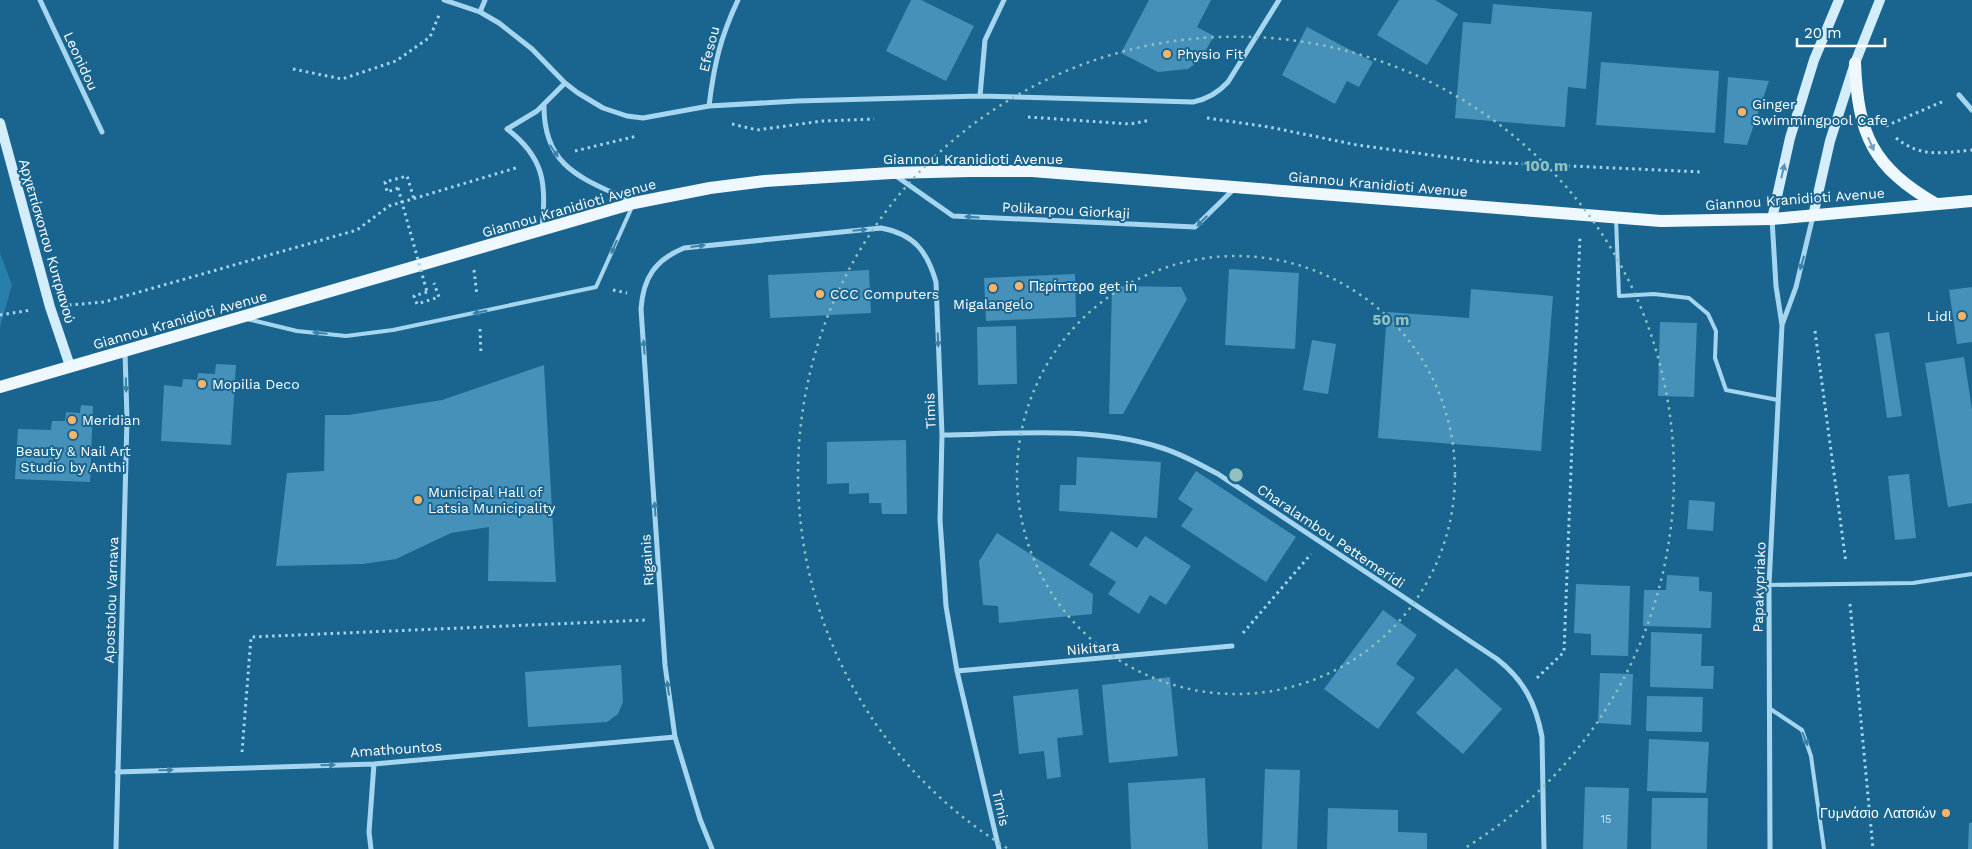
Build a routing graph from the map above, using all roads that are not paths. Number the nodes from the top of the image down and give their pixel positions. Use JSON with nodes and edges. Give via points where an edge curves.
{"nodes":[{"id":1,"x":40,"y":0,"type":"edge"},
{"id":2,"x":445,"y":0,"type":"edge"},
{"id":3,"x":485,"y":0,"type":"edge"},
{"id":4,"x":738,"y":0,"type":"edge"},
{"id":5,"x":1004,"y":0,"type":"edge"},
{"id":6,"x":1279,"y":0,"type":"edge"},
{"id":7,"x":1839,"y":0,"type":"edge"},
{"id":8,"x":1880,"y":0,"type":"edge"},
{"id":9,"x":480,"y":12,"type":"junction"},
{"id":10,"x":1855,"y":63,"type":"junction"},
{"id":11,"x":565,"y":83,"type":"junction"},
{"id":12,"x":1958,"y":95,"type":"road end"},
{"id":13,"x":980,"y":96,"type":"junction"},
{"id":14,"x":544,"y":104,"type":"junction"},
{"id":15,"x":709,"y":106,"type":"junction"},
{"id":16,"x":1972,"y":110,"type":"edge"},
{"id":17,"x":0,"y":123,"type":"edge"},
{"id":18,"x":102,"y":132,"type":"dead end"},
{"id":19,"x":891,"y":173,"type":"junction"},
{"id":20,"x":1236,"y":187,"type":"junction"},
{"id":21,"x":1972,"y":200,"type":"edge"},
{"id":22,"x":634,"y":203,"type":"junction"},
{"id":23,"x":1936,"y":204,"type":"junction"},
{"id":24,"x":1813,"y":216,"type":"junction"},
{"id":25,"x":1616,"y":218,"type":"junction"},
{"id":26,"x":1772,"y":219,"type":"junction"},
{"id":27,"x":541,"y":231,"type":"junction"},
{"id":28,"x":655,"y":266,"type":"joint"},
{"id":29,"x":242,"y":318,"type":"junction"},
{"id":30,"x":1782,"y":325,"type":"junction"},
{"id":31,"x":126,"y":351,"type":"junction"},
{"id":32,"x":70,"y":366,"type":"junction"},
{"id":33,"x":0,"y":387,"type":"edge"},
{"id":34,"x":1778,"y":400,"type":"junction"},
{"id":35,"x":942,"y":435,"type":"junction"},
{"id":36,"x":1972,"y":574,"type":"edge"},
{"id":37,"x":1769,"y":585,"type":"junction"},
{"id":38,"x":1232,"y":646,"type":"road end"},
{"id":39,"x":957,"y":671,"type":"junction"},
{"id":40,"x":1768,"y":708,"type":"junction"},
{"id":41,"x":676,"y":737,"type":"junction"},
{"id":42,"x":374,"y":764,"type":"junction"},
{"id":43,"x":117,"y":772,"type":"junction"},
{"id":44,"x":116,"y":849,"type":"edge"},
{"id":45,"x":371,"y":849,"type":"edge"},
{"id":46,"x":712,"y":849,"type":"edge"},
{"id":47,"x":999,"y":849,"type":"edge"},
{"id":48,"x":1544,"y":849,"type":"edge"},
{"id":49,"x":1770,"y":849,"type":"edge"},
{"id":50,"x":1824,"y":849,"type":"edge"}],
"edges":[{"from":1,"to":18,"type":"street","name":"Leonidou"},
{"from":2,"to":9,"type":"street"},
{"from":3,"to":9,"type":"street"},
{"from":4,"to":15,"type":"street","name":"Efesou","via":[[724,28],[714,63]]},
{"from":5,"to":13,"type":"street","via":[[985,40]]},
{"from":6,"to":13,"type":"street","via":[[1228,82],[1205,100]]},
{"from":26,"to":7,"type":"main road","one_way":true,"via":[[1790,138],[1814,60]]},
{"from":8,"to":10,"type":"main road"},
{"from":9,"to":11,"type":"street","via":[[532,49]]},
{"from":10,"to":23,"type":"main road","one_way":true,"via":[[1860,111],[1874,151],[1896,177]]},
{"from":10,"to":24,"type":"main road","via":[[1830,141]]},
{"from":11,"to":14,"type":"street"},
{"from":11,"to":15,"type":"street","via":[[603,108],[627,116],[643,118]]},
{"from":12,"to":16,"type":"street"},
{"from":13,"to":15,"type":"street"},
{"from":14,"to":22,"type":"street","one_way":true,"via":[[546,134],[556,155],[583,177]]},
{"from":14,"to":27,"type":"street","via":[[507,129],[528,146],[540,168],[544,191]]},
{"from":17,"to":32,"type":"main road","name":"Αρχιεπίσκοπου Κυπριανού","via":[[50,307]]},
{"from":19,"to":20,"type":"main road","name":"Giannou Kranidioti Avenue","via":[[1032,171]]},
{"from":20,"to":19,"type":"street","name":"Polikarpou Giorkaji","one_way":true,"via":[[1195,228],[953,216]]},
{"from":19,"to":22,"type":"main road","name":"Giannou Kranidioti Avenue","via":[[710,188]]},
{"from":20,"to":25,"type":"main road","name":"Giannou Kranidioti Avenue"},
{"from":21,"to":23,"type":"main road","name":"Giannou Kranidioti Avenue"},
{"from":22,"to":27,"type":"main road","name":"Giannou Kranidioti Avenue"},
{"from":22,"to":29,"type":"lane","one_way":true,"via":[[596,287],[393,330],[346,336],[297,331]]},
{"from":23,"to":24,"type":"main road","name":"Giannou Kranidioti Avenue"},
{"from":24,"to":26,"type":"main road","name":"Giannou Kranidioti Avenue"},
{"from":24,"to":30,"type":"street","name":"Papakypriako","one_way":true},
{"from":25,"to":26,"type":"main road","name":"Giannou Kranidioti Avenue","via":[[1661,221]]},
{"from":25,"to":34,"type":"lane","via":[[1618,296],[1654,294],[1688,298],[1708,314],[1716,331],[1716,358],[1726,390]]},
{"from":26,"to":30,"type":"street","name":"Papakypriako","via":[[1773,261]]},
{"from":27,"to":29,"type":"main road","name":"Giannou Kranidioti Avenue"},
{"from":28,"to":35,"type":"street","name":"Timis","one_way":true,"via":[[672,253],[695,246],[881,228],[895,230],[907,237],[921,248],[936,282]]},
{"from":41,"to":28,"type":"street","name":"Rigainis","one_way":true,"via":[[665,665],[642,296],[645,281]]},
{"from":29,"to":31,"type":"main road","name":"Giannou Kranidioti Avenue"},
{"from":30,"to":34,"type":"street","name":"Papakypriako"},
{"from":31,"to":32,"type":"main road","name":"Giannou Kranidioti Avenue"},
{"from":31,"to":43,"type":"street","name":"Apostolou Varnava","one_way":true},
{"from":32,"to":33,"type":"main road","name":"Giannou Kranidioti Avenue"},
{"from":34,"to":37,"type":"street","name":"Papakypriako"},
{"from":35,"to":39,"type":"street","name":"Timis","via":[[940,520],[946,606]]},
{"from":35,"to":48,"type":"street","name":"Charalambou Pettemeridi","via":[[1090,435],[1161,447],[1218,474],[1497,660],[1512,671],[1534,703],[1542,737]]},
{"from":36,"to":37,"type":"lane","via":[[1913,583]]},
{"from":37,"to":40,"type":"street","name":"Papakypriako"},
{"from":38,"to":39,"type":"street","name":"Nikitara"},
{"from":39,"to":47,"type":"street","name":"Timis"},
{"from":40,"to":49,"type":"street","name":"Papakypriako"},
{"from":40,"to":50,"type":"lane","one_way":true,"via":[[1802,730],[1812,756]]},
{"from":41,"to":42,"type":"street","name":"Amathountos"},
{"from":41,"to":46,"type":"street","name":"Rigainis"},
{"from":43,"to":42,"type":"street","name":"Amathountos","one_way":true},
{"from":42,"to":45,"type":"street","via":[[369,832]]},
{"from":43,"to":44,"type":"street","name":"Apostolou Varnava"}]}
